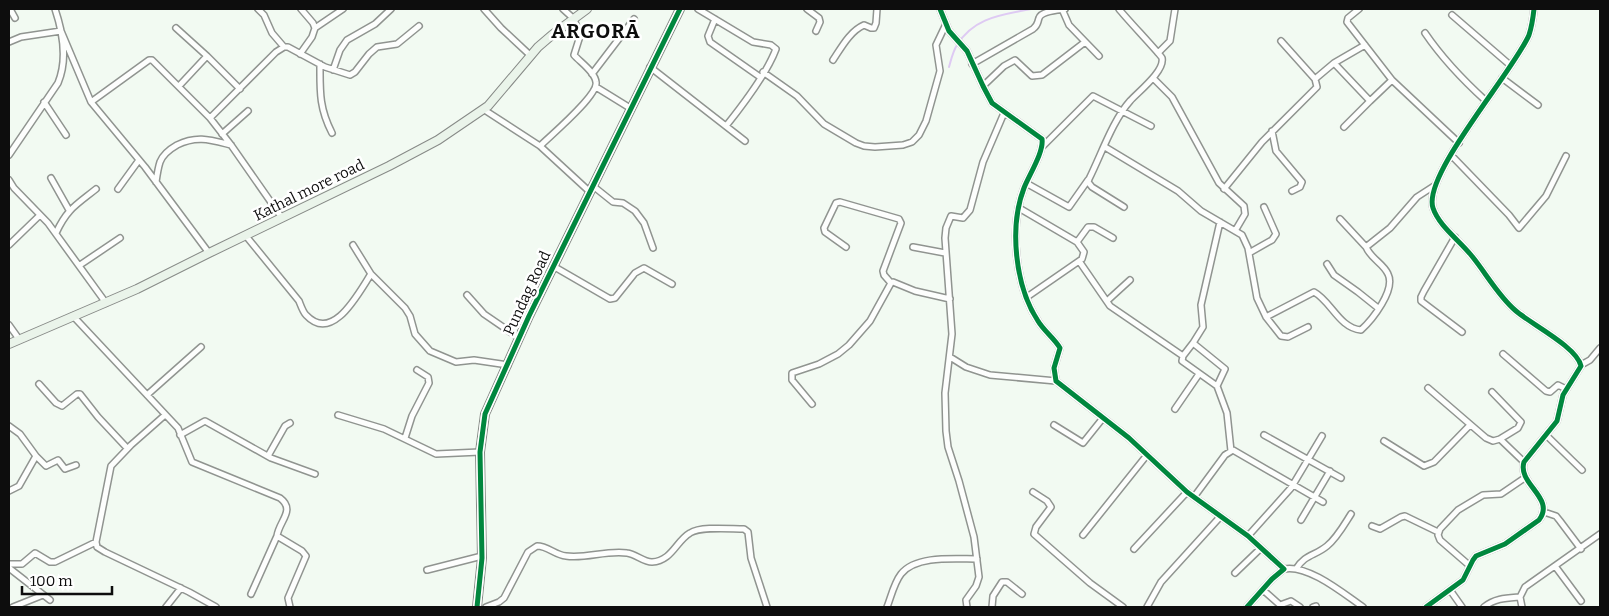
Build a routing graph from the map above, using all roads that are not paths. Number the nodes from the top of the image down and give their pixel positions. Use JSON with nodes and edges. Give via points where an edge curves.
{"nodes":[{"id":1,"x":10,"y":9,"type":"edge"},
{"id":2,"x":55,"y":9,"type":"edge"},
{"id":3,"x":258,"y":9,"type":"edge"},
{"id":4,"x":300,"y":9,"type":"edge"},
{"id":5,"x":343,"y":9,"type":"edge"},
{"id":6,"x":391,"y":9,"type":"edge"},
{"id":7,"x":484,"y":9,"type":"edge"},
{"id":8,"x":563,"y":9,"type":"edge"},
{"id":9,"x":587,"y":9,"type":"edge"},
{"id":10,"x":680,"y":9,"type":"edge"},
{"id":11,"x":698,"y":9,"type":"edge"},
{"id":12,"x":809,"y":9,"type":"edge"},
{"id":13,"x":876,"y":9,"type":"edge"},
{"id":14,"x":940,"y":9,"type":"edge"},
{"id":15,"x":1064,"y":9,"type":"edge"},
{"id":16,"x":1119,"y":9,"type":"edge"},
{"id":17,"x":1175,"y":9,"type":"edge"},
{"id":18,"x":1359,"y":9,"type":"edge"},
{"id":19,"x":1534,"y":9,"type":"edge"},
{"id":20,"x":1452,"y":15,"type":"dead end"},
{"id":21,"x":15,"y":18,"type":"dead end"},
{"id":22,"x":574,"y":19,"type":"junction"},
{"id":23,"x":634,"y":19,"type":"dead end"},
{"id":24,"x":715,"y":20,"type":"junction"},
{"id":25,"x":946,"y":24,"type":"junction"},
{"id":26,"x":419,"y":26,"type":"dead end"},
{"id":27,"x":176,"y":28,"type":"dead end"},
{"id":28,"x":315,"y":28,"type":"junction"},
{"id":29,"x":816,"y":30,"type":"dead end"},
{"id":30,"x":61,"y":31,"type":"junction"},
{"id":31,"x":1425,"y":33,"type":"dead end"},
{"id":32,"x":1280,"y":41,"type":"dead end"},
{"id":33,"x":9,"y":42,"type":"edge"},
{"id":34,"x":1085,"y":42,"type":"junction"},
{"id":35,"x":1365,"y":45,"type":"junction"},
{"id":36,"x":284,"y":47,"type":"junction"},
{"id":37,"x":1158,"y":53,"type":"junction"},
{"id":38,"x":300,"y":54,"type":"junction"},
{"id":39,"x":207,"y":56,"type":"junction"},
{"id":40,"x":531,"y":56,"type":"junction"},
{"id":41,"x":1099,"y":56,"type":"dead end"},
{"id":42,"x":833,"y":60,"type":"dead end"},
{"id":43,"x":1334,"y":63,"type":"junction"},
{"id":44,"x":320,"y":64,"type":"junction"},
{"id":45,"x":972,"y":64,"type":"junction"},
{"id":46,"x":1510,"y":65,"type":"junction"},
{"id":47,"x":650,"y":66,"type":"junction"},
{"id":48,"x":333,"y":70,"type":"junction"},
{"id":49,"x":592,"y":74,"type":"junction"},
{"id":50,"x":761,"y":75,"type":"junction"},
{"id":51,"x":1153,"y":78,"type":"junction"},
{"id":52,"x":1502,"y":78,"type":"junction"},
{"id":53,"x":1316,"y":79,"type":"junction"},
{"id":54,"x":1392,"y":80,"type":"junction"},
{"id":55,"x":179,"y":86,"type":"junction"},
{"id":56,"x":596,"y":86,"type":"junction"},
{"id":57,"x":982,"y":86,"type":"junction"},
{"id":58,"x":240,"y":89,"type":"junction"},
{"id":59,"x":1370,"y":101,"type":"junction"},
{"id":60,"x":1486,"y":101,"type":"junction"},
{"id":61,"x":44,"y":102,"type":"junction"},
{"id":62,"x":91,"y":102,"type":"junction"},
{"id":63,"x":1538,"y":105,"type":"dead end"},
{"id":64,"x":630,"y":108,"type":"junction"},
{"id":65,"x":483,"y":109,"type":"junction"},
{"id":66,"x":248,"y":111,"type":"dead end"},
{"id":67,"x":1122,"y":111,"type":"junction"},
{"id":68,"x":1004,"y":113,"type":"junction"},
{"id":69,"x":210,"y":118,"type":"junction"},
{"id":70,"x":726,"y":126,"type":"junction"},
{"id":71,"x":1152,"y":126,"type":"dead end"},
{"id":72,"x":1344,"y":127,"type":"dead end"},
{"id":73,"x":1272,"y":131,"type":"junction"},
{"id":74,"x":332,"y":133,"type":"dead end"},
{"id":75,"x":222,"y":134,"type":"junction"},
{"id":76,"x":66,"y":135,"type":"dead end"},
{"id":77,"x":9,"y":141,"type":"edge"},
{"id":78,"x":745,"y":141,"type":"dead end"},
{"id":79,"x":1458,"y":143,"type":"junction"},
{"id":80,"x":231,"y":145,"type":"junction"},
{"id":81,"x":14,"y":146,"type":"junction"},
{"id":82,"x":540,"y":146,"type":"junction"},
{"id":83,"x":1042,"y":147,"type":"junction"},
{"id":84,"x":1105,"y":147,"type":"junction"},
{"id":85,"x":9,"y":155,"type":"edge"},
{"id":86,"x":1451,"y":155,"type":"junction"},
{"id":87,"x":1566,"y":156,"type":"dead end"},
{"id":88,"x":139,"y":160,"type":"junction"},
{"id":89,"x":51,"y":178,"type":"dead end"},
{"id":90,"x":1089,"y":179,"type":"junction"},
{"id":91,"x":9,"y":180,"type":"edge"},
{"id":92,"x":156,"y":182,"type":"junction"},
{"id":93,"x":1026,"y":183,"type":"junction"},
{"id":94,"x":1434,"y":186,"type":"junction"},
{"id":95,"x":96,"y":189,"type":"dead end"},
{"id":96,"x":118,"y":189,"type":"dead end"},
{"id":97,"x":591,"y":189,"type":"junction"},
{"id":98,"x":1224,"y":189,"type":"junction"},
{"id":99,"x":1292,"y":191,"type":"dead end"},
{"id":100,"x":1124,"y":207,"type":"dead end"},
{"id":101,"x":1264,"y":207,"type":"dead end"},
{"id":102,"x":1019,"y":208,"type":"junction"},
{"id":103,"x":69,"y":210,"type":"junction"},
{"id":104,"x":40,"y":215,"type":"junction"},
{"id":105,"x":282,"y":218,"type":"junction"},
{"id":106,"x":1340,"y":219,"type":"dead end"},
{"id":107,"x":1220,"y":222,"type":"junction"},
{"id":108,"x":1235,"y":230,"type":"junction"},
{"id":109,"x":56,"y":234,"type":"junction"},
{"id":110,"x":246,"y":236,"type":"junction"},
{"id":111,"x":1456,"y":237,"type":"junction"},
{"id":112,"x":120,"y":238,"type":"dead end"},
{"id":113,"x":1113,"y":238,"type":"dead end"},
{"id":114,"x":1077,"y":242,"type":"junction"},
{"id":115,"x":353,"y":245,"type":"dead end"},
{"id":116,"x":9,"y":246,"type":"edge"},
{"id":117,"x":846,"y":247,"type":"dead end"},
{"id":118,"x":913,"y":247,"type":"dead end"},
{"id":119,"x":1366,"y":247,"type":"junction"},
{"id":120,"x":652,"y":248,"type":"dead end"},
{"id":121,"x":209,"y":253,"type":"junction"},
{"id":122,"x":945,"y":253,"type":"junction"},
{"id":123,"x":1249,"y":253,"type":"junction"},
{"id":124,"x":1079,"y":261,"type":"junction"},
{"id":125,"x":1327,"y":264,"type":"dead end"},
{"id":126,"x":80,"y":265,"type":"junction"},
{"id":127,"x":553,"y":266,"type":"junction"},
{"id":128,"x":371,"y":274,"type":"junction"},
{"id":129,"x":1130,"y":280,"type":"dead end"},
{"id":130,"x":891,"y":283,"type":"junction"},
{"id":131,"x":672,"y":284,"type":"dead end"},
{"id":132,"x":467,"y":295,"type":"dead end"},
{"id":133,"x":1027,"y":297,"type":"junction"},
{"id":134,"x":950,"y":299,"type":"junction"},
{"id":135,"x":1106,"y":300,"type":"junction"},
{"id":136,"x":106,"y":303,"type":"junction"},
{"id":137,"x":1378,"y":308,"type":"junction"},
{"id":138,"x":73,"y":316,"type":"junction"},
{"id":139,"x":1266,"y":317,"type":"junction"},
{"id":140,"x":9,"y":325,"type":"edge"},
{"id":141,"x":1308,"y":327,"type":"dead end"},
{"id":142,"x":1462,"y":332,"type":"dead end"},
{"id":143,"x":519,"y":338,"type":"junction"},
{"id":144,"x":19,"y":339,"type":"junction"},
{"id":145,"x":1194,"y":343,"type":"junction"},
{"id":146,"x":9,"y":344,"type":"edge"},
{"id":147,"x":201,"y":347,"type":"dead end"},
{"id":148,"x":1600,"y":348,"type":"edge"},
{"id":149,"x":1503,"y":354,"type":"dead end"},
{"id":150,"x":1184,"y":356,"type":"junction"},
{"id":151,"x":950,"y":358,"type":"junction"},
{"id":152,"x":508,"y":365,"type":"junction"},
{"id":153,"x":1581,"y":365,"type":"junction"},
{"id":154,"x":417,"y":370,"type":"dead end"},
{"id":155,"x":1199,"y":374,"type":"junction"},
{"id":156,"x":1056,"y":381,"type":"junction"},
{"id":157,"x":39,"y":384,"type":"dead end"},
{"id":158,"x":1217,"y":386,"type":"junction"},
{"id":159,"x":1428,"y":388,"type":"dead end"},
{"id":160,"x":1566,"y":389,"type":"junction"},
{"id":161,"x":1492,"y":392,"type":"dead end"},
{"id":162,"x":147,"y":395,"type":"junction"},
{"id":163,"x":812,"y":404,"type":"dead end"},
{"id":164,"x":1175,"y":409,"type":"dead end"},
{"id":165,"x":165,"y":415,"type":"junction"},
{"id":166,"x":338,"y":416,"type":"dead end"},
{"id":167,"x":1103,"y":418,"type":"junction"},
{"id":168,"x":290,"y":422,"type":"dead end"},
{"id":169,"x":1470,"y":425,"type":"junction"},
{"id":170,"x":9,"y":426,"type":"edge"},
{"id":171,"x":1054,"y":426,"type":"dead end"},
{"id":172,"x":180,"y":435,"type":"junction"},
{"id":173,"x":1264,"y":435,"type":"dead end"},
{"id":174,"x":1546,"y":435,"type":"junction"},
{"id":175,"x":1322,"y":436,"type":"dead end"},
{"id":176,"x":405,"y":438,"type":"junction"},
{"id":177,"x":1500,"y":439,"type":"junction"},
{"id":178,"x":1384,"y":442,"type":"dead end"},
{"id":179,"x":127,"y":448,"type":"junction"},
{"id":180,"x":1231,"y":451,"type":"junction"},
{"id":181,"x":480,"y":452,"type":"junction"},
{"id":182,"x":36,"y":456,"type":"junction"},
{"id":183,"x":268,"y":456,"type":"junction"},
{"id":184,"x":1148,"y":456,"type":"junction"},
{"id":185,"x":1309,"y":459,"type":"junction"},
{"id":186,"x":1524,"y":462,"type":"junction"},
{"id":187,"x":76,"y":465,"type":"dead end"},
{"id":188,"x":1582,"y":470,"type":"dead end"},
{"id":189,"x":1330,"y":471,"type":"junction"},
{"id":190,"x":315,"y":474,"type":"dead end"},
{"id":191,"x":1526,"y":477,"type":"junction"},
{"id":192,"x":1341,"y":478,"type":"dead end"},
{"id":193,"x":1293,"y":484,"type":"junction"},
{"id":194,"x":9,"y":491,"type":"edge"},
{"id":195,"x":1033,"y":492,"type":"dead end"},
{"id":196,"x":1187,"y":492,"type":"junction"},
{"id":197,"x":1194,"y":497,"type":"junction"},
{"id":198,"x":1315,"y":497,"type":"junction"},
{"id":199,"x":1323,"y":502,"type":"dead end"},
{"id":200,"x":1544,"y":512,"type":"junction"},
{"id":201,"x":1351,"y":514,"type":"dead end"},
{"id":202,"x":1220,"y":517,"type":"junction"},
{"id":203,"x":1301,"y":520,"type":"dead end"},
{"id":204,"x":1372,"y":526,"type":"dead end"},
{"id":205,"x":1438,"y":532,"type":"junction"},
{"id":206,"x":1083,"y":534,"type":"dead end"},
{"id":207,"x":1600,"y":534,"type":"edge"},
{"id":208,"x":277,"y":536,"type":"junction"},
{"id":209,"x":1248,"y":536,"type":"junction"},
{"id":210,"x":96,"y":542,"type":"junction"},
{"id":211,"x":1262,"y":548,"type":"junction"},
{"id":212,"x":1134,"y":549,"type":"dead end"},
{"id":213,"x":1581,"y":549,"type":"junction"},
{"id":214,"x":482,"y":556,"type":"junction"},
{"id":215,"x":977,"y":559,"type":"junction"},
{"id":216,"x":9,"y":566,"type":"edge"},
{"id":217,"x":1470,"y":566,"type":"junction"},
{"id":218,"x":1555,"y":566,"type":"junction"},
{"id":219,"x":1284,"y":569,"type":"junction"},
{"id":220,"x":1296,"y":569,"type":"junction"},
{"id":221,"x":427,"y":570,"type":"dead end"},
{"id":222,"x":1235,"y":573,"type":"dead end"},
{"id":223,"x":181,"y":588,"type":"junction"},
{"id":224,"x":1262,"y":590,"type":"junction"},
{"id":225,"x":1450,"y":590,"type":"junction"},
{"id":226,"x":251,"y":594,"type":"dead end"},
{"id":227,"x":1022,"y":594,"type":"dead end"},
{"id":228,"x":43,"y":595,"type":"junction"},
{"id":229,"x":1520,"y":597,"type":"junction"},
{"id":230,"x":50,"y":600,"type":"dead end"},
{"id":231,"x":1581,"y":601,"type":"dead end"},
{"id":232,"x":170,"y":606,"type":"edge"},
{"id":233,"x":13,"y":607,"type":"edge"},
{"id":234,"x":216,"y":607,"type":"edge"},
{"id":235,"x":290,"y":607,"type":"edge"},
{"id":236,"x":477,"y":607,"type":"edge"},
{"id":237,"x":486,"y":607,"type":"edge"},
{"id":238,"x":767,"y":607,"type":"edge"},
{"id":239,"x":887,"y":607,"type":"edge"},
{"id":240,"x":967,"y":607,"type":"edge"},
{"id":241,"x":992,"y":607,"type":"edge"},
{"id":242,"x":1123,"y":607,"type":"edge"},
{"id":243,"x":1147,"y":607,"type":"edge"},
{"id":244,"x":1247,"y":607,"type":"edge"},
{"id":245,"x":1300,"y":607,"type":"edge"},
{"id":246,"x":1364,"y":607,"type":"edge"},
{"id":247,"x":1426,"y":607,"type":"edge"},
{"id":248,"x":1462,"y":607,"type":"edge"},
{"id":249,"x":1484,"y":607,"type":"edge"},
{"id":250,"x":1522,"y":607,"type":"edge"}],
"edges":[{"from":1,"to":21,"type":"street"},
{"from":2,"to":30,"type":"street"},
{"from":3,"to":36,"type":"street"},
{"from":4,"to":28,"type":"street"},
{"from":5,"to":28,"type":"street"},
{"from":6,"to":48,"type":"street","via":[[375,24],[347,40]]},
{"from":7,"to":40,"type":"street"},
{"from":8,"to":22,"type":"street"},
{"from":9,"to":22,"type":"main road","name":"Kathal more road"},
{"from":10,"to":47,"type":"main road","name":"Pundag Road"},
{"from":11,"to":24,"type":"street"},
{"from":12,"to":29,"type":"street","via":[[820,19]]},
{"from":13,"to":42,"type":"street","via":[[874,27],[864,25],[859,28]]},
{"from":14,"to":25,"type":"street"},
{"from":15,"to":34,"type":"street","via":[[1070,25]]},
{"from":15,"to":45,"type":"street","via":[[1042,14],[1033,29]]},
{"from":16,"to":37,"type":"street"},
{"from":17,"to":37,"type":"street","via":[[1170,41]]},
{"from":18,"to":35,"type":"street","via":[[1346,21]]},
{"from":19,"to":46,"type":"street","via":[[1528,36]]},
{"from":20,"to":46,"type":"street"},
{"from":22,"to":40,"type":"main road","name":"Kathal more road"},
{"from":22,"to":49,"type":"street","via":[[580,39],[574,55]]},
{"from":23,"to":49,"type":"street"},
{"from":24,"to":50,"type":"street","via":[[708,34],[710,42]]},
{"from":24,"to":50,"type":"street","via":[[755,44],[775,47]]},
{"from":25,"to":45,"type":"street","via":[[967,51]]},
{"from":25,"to":50,"type":"street","via":[[936,45],[940,70],[926,121],[919,135],[903,145],[864,146],[824,124],[797,96]]},
{"from":26,"to":48,"type":"street","via":[[397,44],[377,47],[354,74]]},
{"from":27,"to":39,"type":"street"},
{"from":28,"to":38,"type":"street"},
{"from":30,"to":33,"type":"street"},
{"from":30,"to":61,"type":"street","via":[[62,74]]},
{"from":30,"to":62,"type":"street"},
{"from":31,"to":60,"type":"street"},
{"from":32,"to":53,"type":"street"},
{"from":34,"to":41,"type":"street"},
{"from":34,"to":57,"type":"street","via":[[1042,75],[1032,76],[1015,60]]},
{"from":35,"to":43,"type":"street"},
{"from":35,"to":54,"type":"street"},
{"from":36,"to":38,"type":"street"},
{"from":36,"to":58,"type":"street"},
{"from":37,"to":51,"type":"street","via":[[1162,57],[1161,65]]},
{"from":38,"to":44,"type":"street"},
{"from":39,"to":55,"type":"street"},
{"from":39,"to":58,"type":"street"},
{"from":40,"to":65,"type":"main road","name":"Kathal more road"},
{"from":43,"to":53,"type":"street"},
{"from":43,"to":59,"type":"street"},
{"from":44,"to":48,"type":"street"},
{"from":44,"to":74,"type":"street","via":[[321,106]]},
{"from":45,"to":57,"type":"street"},
{"from":46,"to":52,"type":"street"},
{"from":47,"to":64,"type":"main road","name":"Pundag Road"},
{"from":47,"to":70,"type":"street"},
{"from":49,"to":56,"type":"street"},
{"from":50,"to":70,"type":"street"},
{"from":51,"to":67,"type":"street"},
{"from":51,"to":98,"type":"street","via":[[1172,97]]},
{"from":52,"to":60,"type":"street"},
{"from":52,"to":63,"type":"street"},
{"from":53,"to":73,"type":"street","via":[[1315,90]]},
{"from":54,"to":59,"type":"street"},
{"from":54,"to":79,"type":"street"},
{"from":55,"to":62,"type":"street","via":[[155,61],[149,60]]},
{"from":55,"to":69,"type":"street"},
{"from":56,"to":64,"type":"street"},
{"from":56,"to":82,"type":"street","via":[[572,117]]},
{"from":57,"to":68,"type":"street","via":[[992,103]]},
{"from":58,"to":69,"type":"street"},
{"from":59,"to":72,"type":"street"},
{"from":60,"to":79,"type":"street"},
{"from":61,"to":76,"type":"street"},
{"from":61,"to":81,"type":"street"},
{"from":62,"to":88,"type":"street"},
{"from":64,"to":97,"type":"main road","name":"Pundag Road"},
{"from":65,"to":82,"type":"street"},
{"from":65,"to":105,"type":"main road","name":"Kathal more road","via":[[413,154]]},
{"from":66,"to":75,"type":"street"},
{"from":67,"to":71,"type":"street"},
{"from":67,"to":83,"type":"street","via":[[1093,96]]},
{"from":67,"to":84,"type":"street"},
{"from":68,"to":83,"type":"street","via":[[1038,135],[1042,139]]},
{"from":68,"to":122,"type":"street","via":[[983,162],[968,214],[963,218],[953,215],[949,220]]},
{"from":69,"to":75,"type":"street"},
{"from":70,"to":78,"type":"street"},
{"from":73,"to":98,"type":"street"},
{"from":73,"to":99,"type":"street","via":[[1276,151],[1302,182],[1300,188]]},
{"from":75,"to":80,"type":"street"},
{"from":77,"to":81,"type":"street"},
{"from":79,"to":86,"type":"street"},
{"from":80,"to":92,"type":"street","via":[[207,139],[187,140],[171,148],[164,156]]},
{"from":80,"to":105,"type":"street"},
{"from":81,"to":85,"type":"street"},
{"from":82,"to":97,"type":"street"},
{"from":83,"to":93,"type":"street"},
{"from":84,"to":90,"type":"street"},
{"from":84,"to":107,"type":"street","via":[[1178,191]]},
{"from":86,"to":87,"type":"street","via":[[1519,228],[1546,196]]},
{"from":86,"to":94,"type":"street"},
{"from":88,"to":92,"type":"street"},
{"from":88,"to":96,"type":"street"},
{"from":89,"to":103,"type":"street"},
{"from":90,"to":93,"type":"street","via":[[1069,207]]},
{"from":90,"to":100,"type":"street","via":[[1092,187]]},
{"from":91,"to":104,"type":"street"},
{"from":92,"to":121,"type":"street"},
{"from":93,"to":102,"type":"street"},
{"from":94,"to":111,"type":"street","via":[[1433,208]]},
{"from":94,"to":119,"type":"street","via":[[1417,197],[1390,228]]},
{"from":95,"to":103,"type":"street"},
{"from":97,"to":120,"type":"street","via":[[631,208],[649,234]]},
{"from":97,"to":127,"type":"main road","name":"Pundag Road"},
{"from":98,"to":108,"type":"street","via":[[1246,211]]},
{"from":101,"to":123,"type":"street","via":[[1276,234],[1272,240]]},
{"from":102,"to":114,"type":"street"},
{"from":102,"to":133,"type":"street","via":[[1015,252]]},
{"from":103,"to":109,"type":"street"},
{"from":104,"to":109,"type":"street"},
{"from":104,"to":116,"type":"street"},
{"from":105,"to":110,"type":"main road","name":"Kathal more road"},
{"from":106,"to":119,"type":"street"},
{"from":107,"to":108,"type":"street"},
{"from":107,"to":145,"type":"street","via":[[1201,305],[1203,328]]},
{"from":108,"to":123,"type":"street","via":[[1244,239]]},
{"from":109,"to":126,"type":"street"},
{"from":110,"to":121,"type":"main road","name":"Kathal more road"},
{"from":110,"to":128,"type":"street","via":[[299,301],[305,314],[321,323],[343,314]]},
{"from":111,"to":142,"type":"street","via":[[1421,301]]},
{"from":111,"to":153,"type":"street","via":[[1515,310],[1552,336]]},
{"from":112,"to":126,"type":"street"},
{"from":113,"to":114,"type":"street","via":[[1091,226],[1084,230]]},
{"from":114,"to":124,"type":"street","via":[[1084,254]]},
{"from":115,"to":128,"type":"street"},
{"from":117,"to":130,"type":"street","via":[[824,228],[836,204],[840,202],[899,219],[901,223],[883,273]]},
{"from":118,"to":122,"type":"street"},
{"from":119,"to":137,"type":"street","via":[[1390,278],[1387,295]]},
{"from":121,"to":136,"type":"main road","name":"Kathal more road"},
{"from":122,"to":134,"type":"street"},
{"from":123,"to":139,"type":"street","via":[[1257,298]]},
{"from":124,"to":133,"type":"street"},
{"from":124,"to":135,"type":"street"},
{"from":125,"to":137,"type":"street","via":[[1334,275]]},
{"from":126,"to":136,"type":"street"},
{"from":127,"to":131,"type":"street","via":[[610,300],[635,273],[644,268]]},
{"from":127,"to":143,"type":"main road","name":"Pundag Road"},
{"from":128,"to":152,"type":"street","via":[[403,305],[415,334],[430,351],[456,362],[474,360]]},
{"from":129,"to":135,"type":"street"},
{"from":130,"to":134,"type":"street"},
{"from":130,"to":163,"type":"street","via":[[870,321],[849,345],[838,354],[792,373],[792,380]]},
{"from":132,"to":143,"type":"street","via":[[484,314]]},
{"from":133,"to":156,"type":"street","via":[[1038,322],[1060,348],[1054,368]]},
{"from":134,"to":151,"type":"street"},
{"from":135,"to":150,"type":"street","via":[[1118,312]]},
{"from":136,"to":138,"type":"main road","name":"Kathal more road"},
{"from":137,"to":139,"type":"street","via":[[1363,329],[1356,330],[1314,292],[1310,292]]},
{"from":138,"to":144,"type":"main road","name":"Kathal more road"},
{"from":138,"to":162,"type":"street"},
{"from":139,"to":141,"type":"street","via":[[1284,338]]},
{"from":140,"to":144,"type":"street"},
{"from":143,"to":152,"type":"main road","name":"Pundag Road"},
{"from":144,"to":146,"type":"main road","name":"Kathal more road"},
{"from":145,"to":150,"type":"street"},
{"from":145,"to":158,"type":"street","via":[[1225,369]]},
{"from":147,"to":162,"type":"street"},
{"from":148,"to":153,"type":"street"},
{"from":149,"to":160,"type":"street","via":[[1546,391],[1550,392],[1558,385]]},
{"from":150,"to":155,"type":"street","via":[[1184,364]]},
{"from":151,"to":156,"type":"street","via":[[990,375]]},
{"from":151,"to":215,"type":"street","via":[[945,399],[947,440]]},
{"from":152,"to":181,"type":"main road","name":"Pundag Road","via":[[485,414]]},
{"from":153,"to":160,"type":"street"},
{"from":154,"to":176,"type":"street","via":[[428,377],[429,383]]},
{"from":155,"to":158,"type":"street"},
{"from":155,"to":164,"type":"street"},
{"from":156,"to":167,"type":"street"},
{"from":157,"to":179,"type":"street","via":[[62,406],[80,394]]},
{"from":158,"to":180,"type":"street","via":[[1227,413]]},
{"from":159,"to":169,"type":"street"},
{"from":160,"to":174,"type":"street","via":[[1556,421]]},
{"from":161,"to":177,"type":"street","via":[[1521,422],[1518,428]]},
{"from":162,"to":165,"type":"street"},
{"from":165,"to":172,"type":"street","via":[[178,428]]},
{"from":165,"to":179,"type":"street"},
{"from":166,"to":176,"type":"street"},
{"from":167,"to":171,"type":"street","via":[[1083,442]]},
{"from":167,"to":184,"type":"street"},
{"from":168,"to":183,"type":"street"},
{"from":169,"to":177,"type":"street","via":[[1490,441]]},
{"from":169,"to":178,"type":"street","via":[[1434,462],[1424,466]]},
{"from":170,"to":182,"type":"street","via":[[20,434]]},
{"from":172,"to":183,"type":"street","via":[[205,421]]},
{"from":172,"to":208,"type":"street","via":[[192,462],[286,502],[288,508]]},
{"from":173,"to":185,"type":"street"},
{"from":174,"to":186,"type":"street"},
{"from":174,"to":188,"type":"street"},
{"from":175,"to":185,"type":"street"},
{"from":176,"to":181,"type":"street","via":[[436,454]]},
{"from":177,"to":186,"type":"street"},
{"from":179,"to":210,"type":"street","via":[[108,472]]},
{"from":180,"to":193,"type":"street","via":[[1239,452]]},
{"from":180,"to":197,"type":"street"},
{"from":181,"to":214,"type":"main road","name":"Pundag Road"},
{"from":182,"to":187,"type":"street","via":[[46,466],[58,460],[66,469]]},
{"from":182,"to":194,"type":"street","via":[[19,486]]},
{"from":183,"to":190,"type":"street"},
{"from":184,"to":196,"type":"street"},
{"from":184,"to":206,"type":"street"},
{"from":185,"to":189,"type":"street"},
{"from":185,"to":193,"type":"street"},
{"from":186,"to":191,"type":"street"},
{"from":189,"to":192,"type":"street"},
{"from":189,"to":198,"type":"street"},
{"from":191,"to":200,"type":"street","via":[[1543,502]]},
{"from":191,"to":205,"type":"street","via":[[1501,494],[1488,493],[1479,497],[1452,516]]},
{"from":193,"to":198,"type":"street"},
{"from":193,"to":209,"type":"street"},
{"from":195,"to":242,"type":"street","via":[[1051,506],[1034,534]]},
{"from":196,"to":197,"type":"street"},
{"from":196,"to":212,"type":"street"},
{"from":197,"to":202,"type":"street"},
{"from":198,"to":199,"type":"street"},
{"from":198,"to":203,"type":"street"},
{"from":200,"to":213,"type":"street","via":[[1560,520]]},
{"from":200,"to":217,"type":"street","via":[[1539,520],[1511,541],[1476,556]]},
{"from":201,"to":220,"type":"street","via":[[1330,543],[1303,559]]},
{"from":202,"to":209,"type":"street"},
{"from":202,"to":243,"type":"street","via":[[1161,582]]},
{"from":204,"to":205,"type":"street","via":[[1380,529],[1406,516]]},
{"from":205,"to":217,"type":"street","via":[[1440,540]]},
{"from":207,"to":213,"type":"street"},
{"from":208,"to":226,"type":"street"},
{"from":208,"to":235,"type":"street","via":[[302,550],[306,556],[288,598]]},
{"from":209,"to":211,"type":"street"},
{"from":210,"to":216,"type":"street","via":[[55,562],[36,553],[22,564]]},
{"from":210,"to":223,"type":"street","via":[[101,550]]},
{"from":211,"to":219,"type":"street"},
{"from":211,"to":222,"type":"street"},
{"from":213,"to":218,"type":"street"},
{"from":214,"to":221,"type":"street"},
{"from":214,"to":236,"type":"main road","name":"Pundag Road"},
{"from":215,"to":239,"type":"street","via":[[926,560],[915,564],[901,574]]},
{"from":215,"to":240,"type":"street","via":[[978,581],[966,600]]},
{"from":216,"to":228,"type":"street"},
{"from":217,"to":225,"type":"street","via":[[1464,580]]},
{"from":218,"to":229,"type":"street","via":[[1525,587]]},
{"from":218,"to":231,"type":"street"},
{"from":219,"to":220,"type":"street"},
{"from":219,"to":224,"type":"street"},
{"from":220,"to":246,"type":"street","via":[[1321,580]]},
{"from":223,"to":232,"type":"street"},
{"from":223,"to":234,"type":"street"},
{"from":224,"to":244,"type":"street"},
{"from":224,"to":245,"type":"street","via":[[1280,605],[1291,601]]},
{"from":225,"to":247,"type":"street"},
{"from":225,"to":248,"type":"street"},
{"from":227,"to":241,"type":"street","via":[[1007,582],[1002,582],[993,596]]},
{"from":228,"to":230,"type":"street"},
{"from":228,"to":233,"type":"street"},
{"from":229,"to":249,"type":"street","via":[[1498,599]]},
{"from":229,"to":250,"type":"street"},
{"from":237,"to":238,"type":"street","via":[[504,598],[528,552],[537,546],[565,556],[628,553],[653,562],[667,557],[695,531],[735,529],[747,530],[751,558]]}]}
